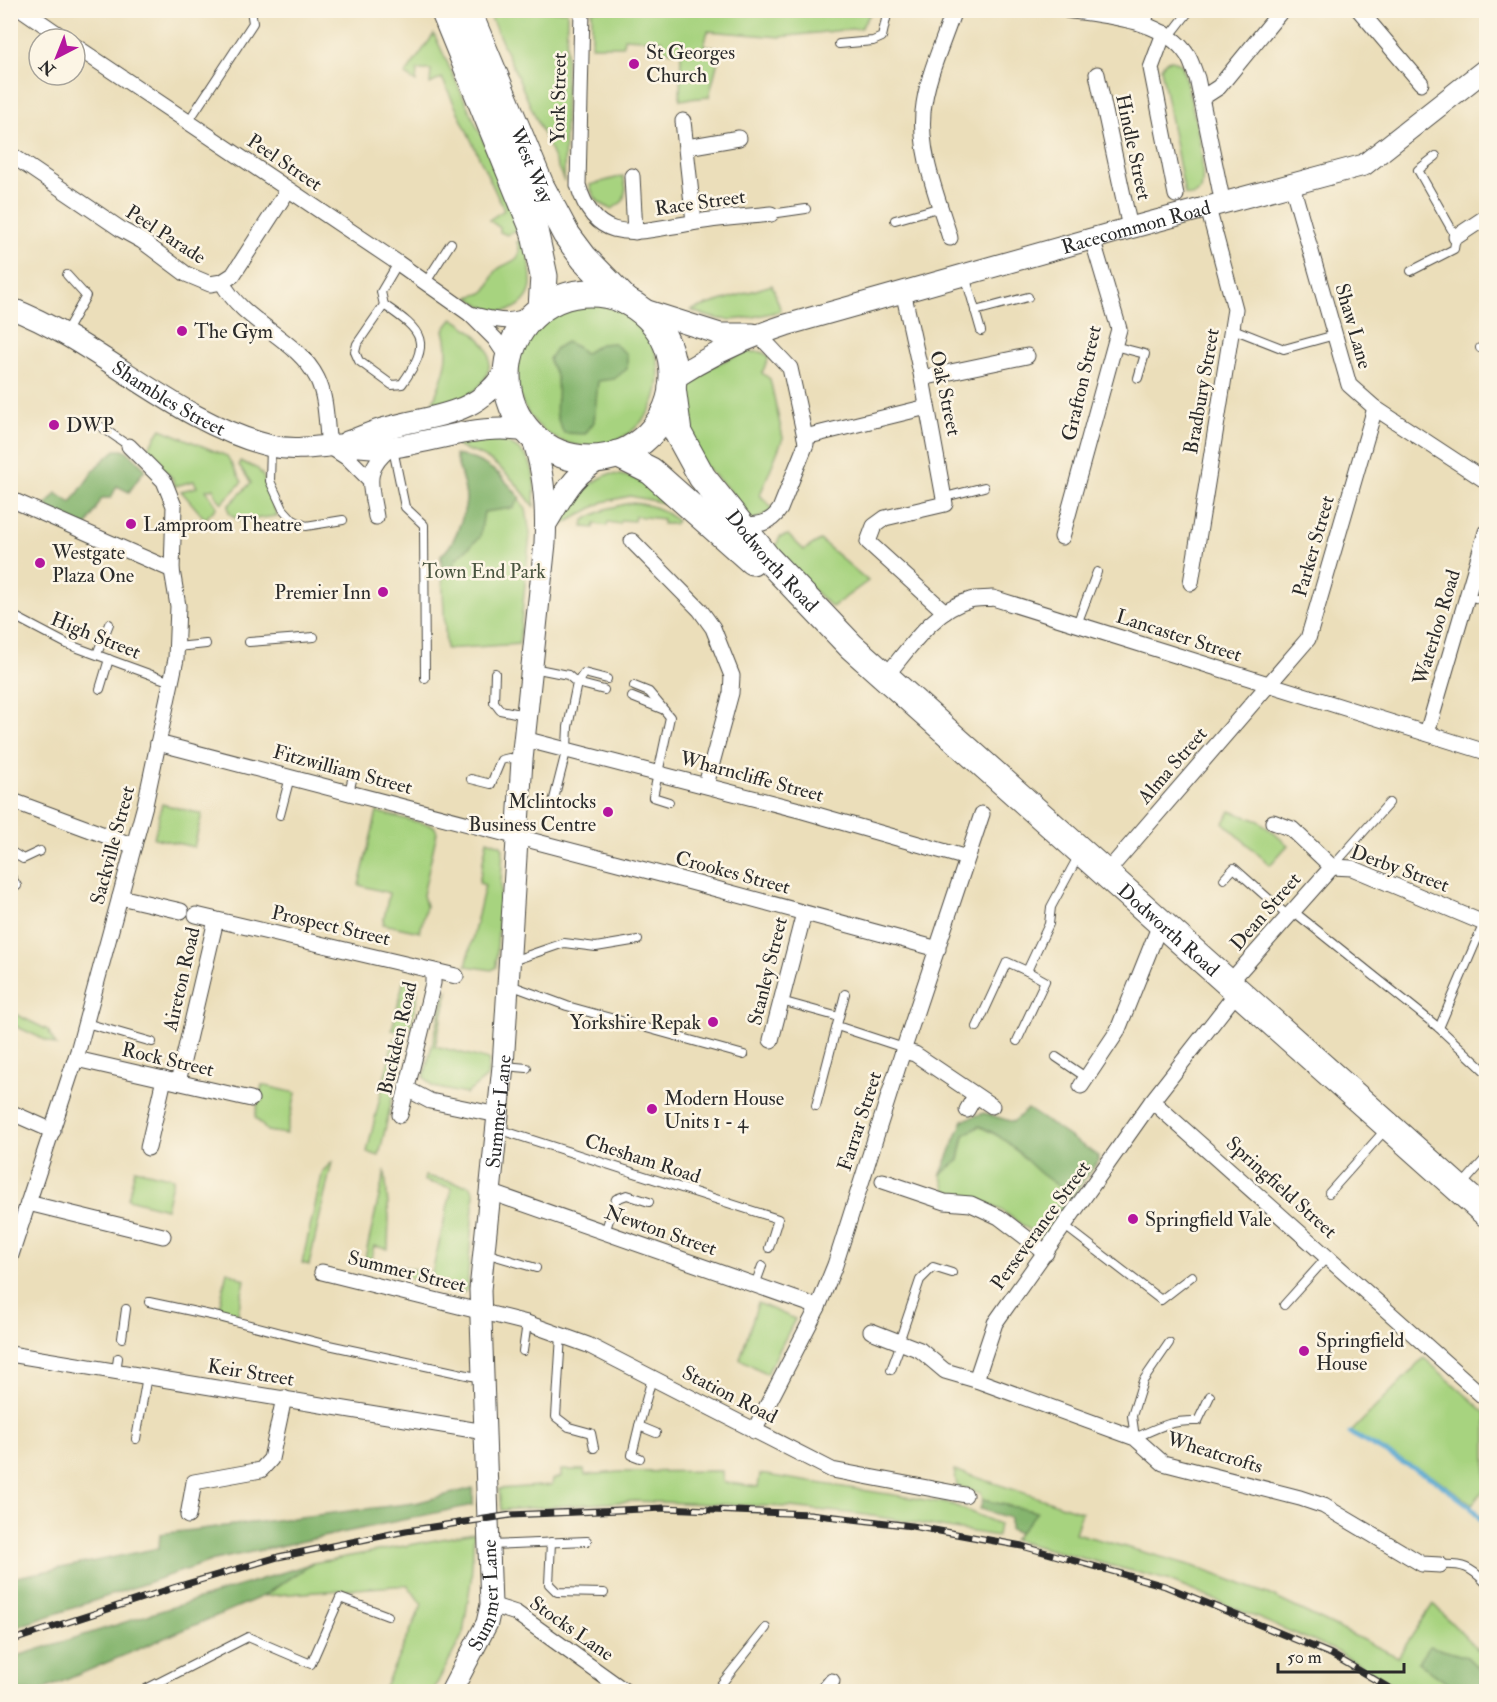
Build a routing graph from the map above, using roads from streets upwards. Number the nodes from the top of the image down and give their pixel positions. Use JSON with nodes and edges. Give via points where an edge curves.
{"nodes":[{"id":1,"x":444,"y":10,"type":"edge"},
{"id":2,"x":468,"y":10,"type":"edge"},
{"id":3,"x":582,"y":10,"type":"edge"},
{"id":4,"x":954,"y":10,"type":"edge"},
{"id":5,"x":1282,"y":10,"type":"edge"},
{"id":6,"x":1359,"y":10,"type":"edge"},
{"id":7,"x":1072,"y":11,"type":"edge"},
{"id":8,"x":27,"y":12,"type":"edge"},
{"id":9,"x":1149,"y":18,"type":"edge"},
{"id":10,"x":48,"y":27,"type":"edge"},
{"id":11,"x":1166,"y":35,"type":"junction"},
{"id":12,"x":87,"y":54,"type":"edge"},
{"id":13,"x":1486,"y":69,"type":"edge"},
{"id":14,"x":1097,"y":74,"type":"dead end"},
{"id":15,"x":1421,"y":83,"type":"dead end"},
{"id":16,"x":1202,"y":98,"type":"junction"},
{"id":17,"x":683,"y":121,"type":"dead end"},
{"id":18,"x":739,"y":138,"type":"dead end"},
{"id":19,"x":687,"y":147,"type":"junction"},
{"id":20,"x":10,"y":154,"type":"edge"},
{"id":21,"x":632,"y":176,"type":"dead end"},
{"id":22,"x":1292,"y":185,"type":"junction"},
{"id":23,"x":288,"y":190,"type":"junction"},
{"id":24,"x":1176,"y":195,"type":"dead end"},
{"id":25,"x":1216,"y":206,"type":"junction"},
{"id":26,"x":771,"y":214,"type":"road end"},
{"id":27,"x":1486,"y":217,"type":"edge"},
{"id":28,"x":594,"y":218,"type":"joint"},
{"id":29,"x":694,"y":222,"type":"junction"},
{"id":30,"x":1130,"y":228,"type":"junction"},
{"id":31,"x":635,"y":232,"type":"junction"},
{"id":32,"x":1456,"y":237,"type":"road end"},
{"id":33,"x":950,"y":238,"type":"dead end"},
{"id":34,"x":1092,"y":238,"type":"junction"},
{"id":35,"x":222,"y":282,"type":"junction"},
{"id":36,"x":903,"y":291,"type":"junction"},
{"id":37,"x":632,"y":305,"type":"junction"},
{"id":38,"x":10,"y":308,"type":"edge"},
{"id":39,"x":539,"y":310,"type":"junction"},
{"id":40,"x":470,"y":314,"type":"junction"},
{"id":41,"x":758,"y":334,"type":"junction"},
{"id":42,"x":1027,"y":356,"type":"dead end"},
{"id":43,"x":508,"y":364,"type":"junction"},
{"id":44,"x":922,"y":378,"type":"junction"},
{"id":45,"x":673,"y":383,"type":"junction"},
{"id":46,"x":927,"y":407,"type":"junction"},
{"id":47,"x":1375,"y":408,"type":"junction"},
{"id":48,"x":530,"y":433,"type":"junction"},
{"id":49,"x":806,"y":437,"type":"junction"},
{"id":50,"x":129,"y":446,"type":"road end"},
{"id":51,"x":335,"y":446,"type":"junction"},
{"id":52,"x":392,"y":447,"type":"junction"},
{"id":53,"x":610,"y":456,"type":"junction"},
{"id":54,"x":369,"y":479,"type":"junction"},
{"id":55,"x":1486,"y":481,"type":"edge"},
{"id":56,"x":10,"y":499,"type":"edge"},
{"id":57,"x":376,"y":518,"type":"dead end"},
{"id":58,"x":546,"y":524,"type":"junction"},
{"id":59,"x":739,"y":525,"type":"junction"},
{"id":60,"x":1486,"y":532,"type":"edge"},
{"id":61,"x":1062,"y":537,"type":"dead end"},
{"id":62,"x":632,"y":541,"type":"dead end"},
{"id":63,"x":171,"y":570,"type":"junction"},
{"id":64,"x":1191,"y":583,"type":"dead end"},
{"id":65,"x":945,"y":612,"type":"junction"},
{"id":66,"x":851,"y":646,"type":"junction"},
{"id":67,"x":885,"y":677,"type":"junction"},
{"id":68,"x":1269,"y":685,"type":"junction"},
{"id":69,"x":1427,"y":733,"type":"junction"},
{"id":70,"x":158,"y":743,"type":"junction"},
{"id":71,"x":523,"y":749,"type":"junction"},
{"id":72,"x":1486,"y":752,"type":"edge"},
{"id":73,"x":705,"y":785,"type":"junction"},
{"id":74,"x":10,"y":800,"type":"edge"},
{"id":75,"x":982,"y":814,"type":"dead end"},
{"id":76,"x":1273,"y":822,"type":"dead end"},
{"id":77,"x":518,"y":837,"type":"junction"},
{"id":78,"x":134,"y":846,"type":"junction"},
{"id":79,"x":967,"y":858,"type":"junction"},
{"id":80,"x":1332,"y":867,"type":"junction"},
{"id":81,"x":1106,"y":873,"type":"junction"},
{"id":82,"x":120,"y":897,"type":"junction"},
{"id":83,"x":804,"y":913,"type":"junction"},
{"id":84,"x":216,"y":920,"type":"junction"},
{"id":85,"x":1161,"y":922,"type":"junction"},
{"id":86,"x":1485,"y":923,"type":"edge"},
{"id":87,"x":938,"y":949,"type":"junction"},
{"id":88,"x":433,"y":971,"type":"junction"},
{"id":89,"x":456,"y":976,"type":"dead end"},
{"id":90,"x":1234,"y":987,"type":"junction"},
{"id":91,"x":771,"y":1040,"type":"dead end"},
{"id":92,"x":904,"y":1049,"type":"junction"},
{"id":93,"x":76,"y":1059,"type":"junction"},
{"id":94,"x":171,"y":1081,"type":"junction"},
{"id":95,"x":1084,"y":1082,"type":"road end"},
{"id":96,"x":407,"y":1089,"type":"junction"},
{"id":97,"x":975,"y":1096,"type":"junction"},
{"id":98,"x":251,"y":1099,"type":"dead end"},
{"id":99,"x":1152,"y":1101,"type":"junction"},
{"id":100,"x":992,"y":1106,"type":"dead end"},
{"id":101,"x":967,"y":1110,"type":"dead end"},
{"id":102,"x":10,"y":1112,"type":"edge"},
{"id":103,"x":400,"y":1115,"type":"dead end"},
{"id":104,"x":497,"y":1122,"type":"junction"},
{"id":105,"x":53,"y":1131,"type":"junction"},
{"id":106,"x":148,"y":1148,"type":"dead end"},
{"id":107,"x":883,"y":1181,"type":"dead end"},
{"id":108,"x":490,"y":1192,"type":"junction"},
{"id":109,"x":28,"y":1203,"type":"junction"},
{"id":110,"x":1486,"y":1213,"type":"edge"},
{"id":111,"x":163,"y":1236,"type":"dead end"},
{"id":112,"x":1046,"y":1253,"type":"junction"},
{"id":113,"x":10,"y":1258,"type":"edge"},
{"id":114,"x":322,"y":1272,"type":"dead end"},
{"id":115,"x":818,"y":1307,"type":"junction"},
{"id":116,"x":481,"y":1310,"type":"junction"},
{"id":117,"x":871,"y":1331,"type":"dead end"},
{"id":118,"x":10,"y":1354,"type":"edge"},
{"id":119,"x":975,"y":1380,"type":"junction"},
{"id":120,"x":284,"y":1398,"type":"junction"},
{"id":121,"x":1486,"y":1399,"type":"edge"},
{"id":122,"x":754,"y":1431,"type":"junction"},
{"id":123,"x":485,"y":1432,"type":"junction"},
{"id":124,"x":965,"y":1495,"type":"dead end"},
{"id":125,"x":188,"y":1516,"type":"dead end"},
{"id":126,"x":1440,"y":1566,"type":"road end"},
{"id":127,"x":491,"y":1605,"type":"junction"},
{"id":128,"x":453,"y":1691,"type":"edge"},
{"id":129,"x":626,"y":1692,"type":"edge"}],
"edges":[{"from":1,"to":39,"type":"highway","name":"West Way","via":[[534,230],[544,276]]},
{"from":2,"to":37,"type":"highway","name":"West Way","via":[[541,187],[566,234],[584,258]]},
{"from":3,"to":28,"type":"street","name":"York Street","via":[[578,185],[584,205]]},
{"from":4,"to":33,"type":"street","via":[[926,92],[923,113],[928,165]]},
{"from":5,"to":16,"type":"street","via":[[1219,87]]},
{"from":6,"to":15,"type":"street"},
{"from":7,"to":9,"type":"street"},
{"from":8,"to":10,"type":"street"},
{"from":9,"to":11,"type":"street"},
{"from":11,"to":16,"type":"street","name":"Bradbury Street","via":[[1189,58]]},
{"from":11,"to":24,"type":"street","via":[[1151,68]]},
{"from":12,"to":23,"type":"street","name":"Peel Street"},
{"from":13,"to":22,"type":"street","name":"Racecommon Road","via":[[1364,165]]},
{"from":14,"to":30,"type":"street","name":"Hindle Street"},
{"from":16,"to":25,"type":"street","name":"Bradbury Street"},
{"from":17,"to":19,"type":"street"},
{"from":18,"to":19,"type":"street"},
{"from":19,"to":29,"type":"street"},
{"from":20,"to":35,"type":"street","name":"Peel Parade","via":[[142,241],[183,278],[210,284]]},
{"from":21,"to":31,"type":"street","name":"Race Street"},
{"from":22,"to":25,"type":"street","name":"Racecommon Road"},
{"from":22,"to":47,"type":"street","name":"Shaw Lane","via":[[1349,385]]},
{"from":23,"to":35,"type":"street","via":[[232,275]]},
{"from":23,"to":40,"type":"street","name":"Peel Street"},
{"from":25,"to":30,"type":"street","name":"Racecommon Road"},
{"from":25,"to":64,"type":"street","name":"Bradbury Street","via":[[1235,309]]},
{"from":26,"to":29,"type":"street","name":"Race Street"},
{"from":27,"to":32,"type":"street"},
{"from":28,"to":31,"type":"street","name":"Race Street","via":[[607,227]]},
{"from":29,"to":31,"type":"street","name":"Race Street"},
{"from":30,"to":34,"type":"street","name":"Racecommon Road"},
{"from":34,"to":36,"type":"street","name":"Racecommon Road"},
{"from":34,"to":61,"type":"street","name":"Grafton Street","via":[[1119,329]]},
{"from":35,"to":51,"type":"street","name":"Peel Parade","via":[[237,304],[312,369],[323,394]]},
{"from":36,"to":41,"type":"street","name":"Racecommon Road"},
{"from":36,"to":44,"type":"street","name":"Oak Street"},
{"from":37,"to":39,"type":"highway","via":[[605,294],[583,293]]},
{"from":37,"to":41,"type":"street","name":"Racecommon Road","via":[[720,334]]},
{"from":37,"to":45,"type":"highway","via":[[654,323],[666,342]]},
{"from":38,"to":51,"type":"street","name":"Shambles Street","via":[[64,334],[224,428],[271,446]]},
{"from":39,"to":40,"type":"street","name":"Peel Street","via":[[517,321]]},
{"from":39,"to":43,"type":"highway","via":[[522,328]]},
{"from":40,"to":43,"type":"street","name":"Peel Street","via":[[495,339]]},
{"from":41,"to":45,"type":"street","name":"Racecommon Road","via":[[692,366]]},
{"from":41,"to":49,"type":"street","via":[[790,368]]},
{"from":42,"to":44,"type":"street"},
{"from":43,"to":48,"type":"highway","via":[[509,392]]},
{"from":43,"to":51,"type":"street","name":"Shambles Street","via":[[497,385],[471,405]]},
{"from":44,"to":46,"type":"street","name":"Oak Street"},
{"from":45,"to":53,"type":"highway","via":[[664,412],[649,434],[634,446]]},
{"from":45,"to":59,"type":"highway","name":"Dodworth Road","via":[[678,433],[697,469]]},
{"from":46,"to":49,"type":"street"},
{"from":46,"to":65,"type":"street","name":"Oak Street","via":[[945,501],[885,518],[874,526],[868,542]]},
{"from":47,"to":55,"type":"street","name":"Shaw Lane"},
{"from":47,"to":68,"type":"street","name":"Parker Street","via":[[1308,639]]},
{"from":48,"to":52,"type":"street","name":"Shambles Street","via":[[480,430]]},
{"from":48,"to":53,"type":"highway","via":[[564,454],[583,459]]},
{"from":48,"to":58,"type":"street","name":"Summer Lane","via":[[539,455]]},
{"from":49,"to":59,"type":"street","via":[[775,516],[761,525]]},
{"from":50,"to":63,"type":"street","name":"Sackville Street","via":[[170,492],[174,506]]},
{"from":51,"to":52,"type":"street","name":"Shambles Street"},
{"from":51,"to":54,"type":"street"},
{"from":52,"to":54,"type":"street","via":[[375,464]]},
{"from":53,"to":58,"type":"street","name":"Summer Lane","via":[[575,477]]},
{"from":53,"to":66,"type":"highway","name":"Dodworth Road","via":[[651,471],[822,626]]},
{"from":54,"to":57,"type":"street"},
{"from":56,"to":63,"type":"street"},
{"from":58,"to":71,"type":"street","name":"Summer Lane"},
{"from":59,"to":66,"type":"highway","name":"Dodworth Road"},
{"from":60,"to":69,"type":"street","name":"Waterloo Road"},
{"from":62,"to":73,"type":"street","via":[[700,610],[713,628],[732,676],[731,693]]},
{"from":63,"to":70,"type":"street","name":"Sackville Street","via":[[178,606],[177,647]]},
{"from":65,"to":67,"type":"street","name":"Lancaster Street"},
{"from":65,"to":68,"type":"street","name":"Lancaster Street","via":[[969,600],[993,598]]},
{"from":66,"to":67,"type":"highway","name":"Dodworth Road"},
{"from":67,"to":81,"type":"highway","name":"Dodworth Road"},
{"from":68,"to":69,"type":"street","name":"Lancaster Street"},
{"from":68,"to":81,"type":"street","name":"Alma Street"},
{"from":69,"to":72,"type":"street","name":"Lancaster Street"},
{"from":70,"to":77,"type":"street","name":"Fitzwilliam Street","via":[[290,777],[350,786]]},
{"from":70,"to":78,"type":"street","name":"Sackville Street"},
{"from":71,"to":73,"type":"street","name":"Wharncliffe Street","via":[[567,748]]},
{"from":71,"to":77,"type":"street","name":"Summer Lane"},
{"from":73,"to":79,"type":"street","name":"Wharncliffe Street"},
{"from":74,"to":78,"type":"street"},
{"from":75,"to":79,"type":"street","name":"Farrar Street"},
{"from":76,"to":80,"type":"street","via":[[1292,829]]},
{"from":77,"to":83,"type":"street","name":"Crookes Street"},
{"from":77,"to":104,"type":"street","name":"Summer Lane"},
{"from":78,"to":82,"type":"street","name":"Sackville Street"},
{"from":79,"to":87,"type":"street","name":"Farrar Street"},
{"from":80,"to":86,"type":"street","name":"Derby Street","via":[[1352,868]]},
{"from":80,"to":90,"type":"street","name":"Dean Street"},
{"from":81,"to":85,"type":"highway","name":"Dodworth Road"},
{"from":82,"to":84,"type":"street","name":"Prospect Street"},
{"from":82,"to":93,"type":"street","name":"Sackville Street"},
{"from":83,"to":87,"type":"street","name":"Crookes Street"},
{"from":83,"to":91,"type":"street","name":"Stanley Street"},
{"from":84,"to":88,"type":"street","name":"Prospect Street"},
{"from":84,"to":94,"type":"street","name":"Aireton Road"},
{"from":85,"to":90,"type":"highway","name":"Dodworth Road"},
{"from":85,"to":95,"type":"street","via":[[1117,1032]]},
{"from":87,"to":92,"type":"street","name":"Farrar Street"},
{"from":88,"to":89,"type":"street","name":"Prospect Street"},
{"from":88,"to":96,"type":"street","name":"Buckden Road"},
{"from":90,"to":99,"type":"street"},
{"from":90,"to":110,"type":"highway","name":"Dodworth Road"},
{"from":92,"to":97,"type":"street"},
{"from":92,"to":115,"type":"street","name":"Farrar Street"},
{"from":93,"to":94,"type":"street","name":"Rock Street"},
{"from":93,"to":105,"type":"street","name":"Sackville Street"},
{"from":94,"to":98,"type":"street","name":"Rock Street"},
{"from":94,"to":106,"type":"street","name":"Aireton Road"},
{"from":96,"to":103,"type":"street","name":"Buckden Road"},
{"from":96,"to":104,"type":"street","via":[[430,1101]]},
{"from":97,"to":100,"type":"street"},
{"from":97,"to":101,"type":"street"},
{"from":99,"to":112,"type":"street","name":"Perseverance Street"},
{"from":99,"to":121,"type":"street","name":"Springfield Street"},
{"from":102,"to":105,"type":"street"},
{"from":104,"to":108,"type":"street","name":"Summer Lane"},
{"from":105,"to":109,"type":"street","name":"Sackville Street"},
{"from":107,"to":112,"type":"street","via":[[945,1202],[970,1204],[999,1216]]},
{"from":108,"to":115,"type":"street","name":"Newton Street"},
{"from":108,"to":116,"type":"street","name":"Summer Lane"},
{"from":109,"to":111,"type":"street"},
{"from":109,"to":113,"type":"street","name":"Sackville Street"},
{"from":112,"to":119,"type":"street","name":"Perseverance Street","via":[[995,1323]]},
{"from":114,"to":116,"type":"street","name":"Summer Street"},
{"from":115,"to":122,"type":"street","name":"Farrar Street"},
{"from":116,"to":122,"type":"street","name":"Station Road","via":[[588,1345]]},
{"from":116,"to":123,"type":"street","name":"Summer Lane"},
{"from":117,"to":119,"type":"street","name":"Wheatcrofts","via":[[920,1350],[945,1371]]},
{"from":118,"to":120,"type":"street","name":"Keir Street","via":[[117,1365],[147,1376]]},
{"from":119,"to":126,"type":"street","name":"Wheatcrofts","via":[[1135,1438],[1163,1463],[1323,1506],[1422,1564]]},
{"from":120,"to":123,"type":"street","name":"Keir Street"},
{"from":120,"to":125,"type":"street","via":[[271,1459],[261,1470],[194,1482]]},
{"from":122,"to":124,"type":"street","name":"Station Road","via":[[832,1470]]},
{"from":123,"to":127,"type":"street","name":"Summer Lane"},
{"from":127,"to":128,"type":"street","name":"Summer Lane","via":[[487,1623]]},
{"from":127,"to":129,"type":"street","name":"Stocks Lane","via":[[516,1613]]}]}
